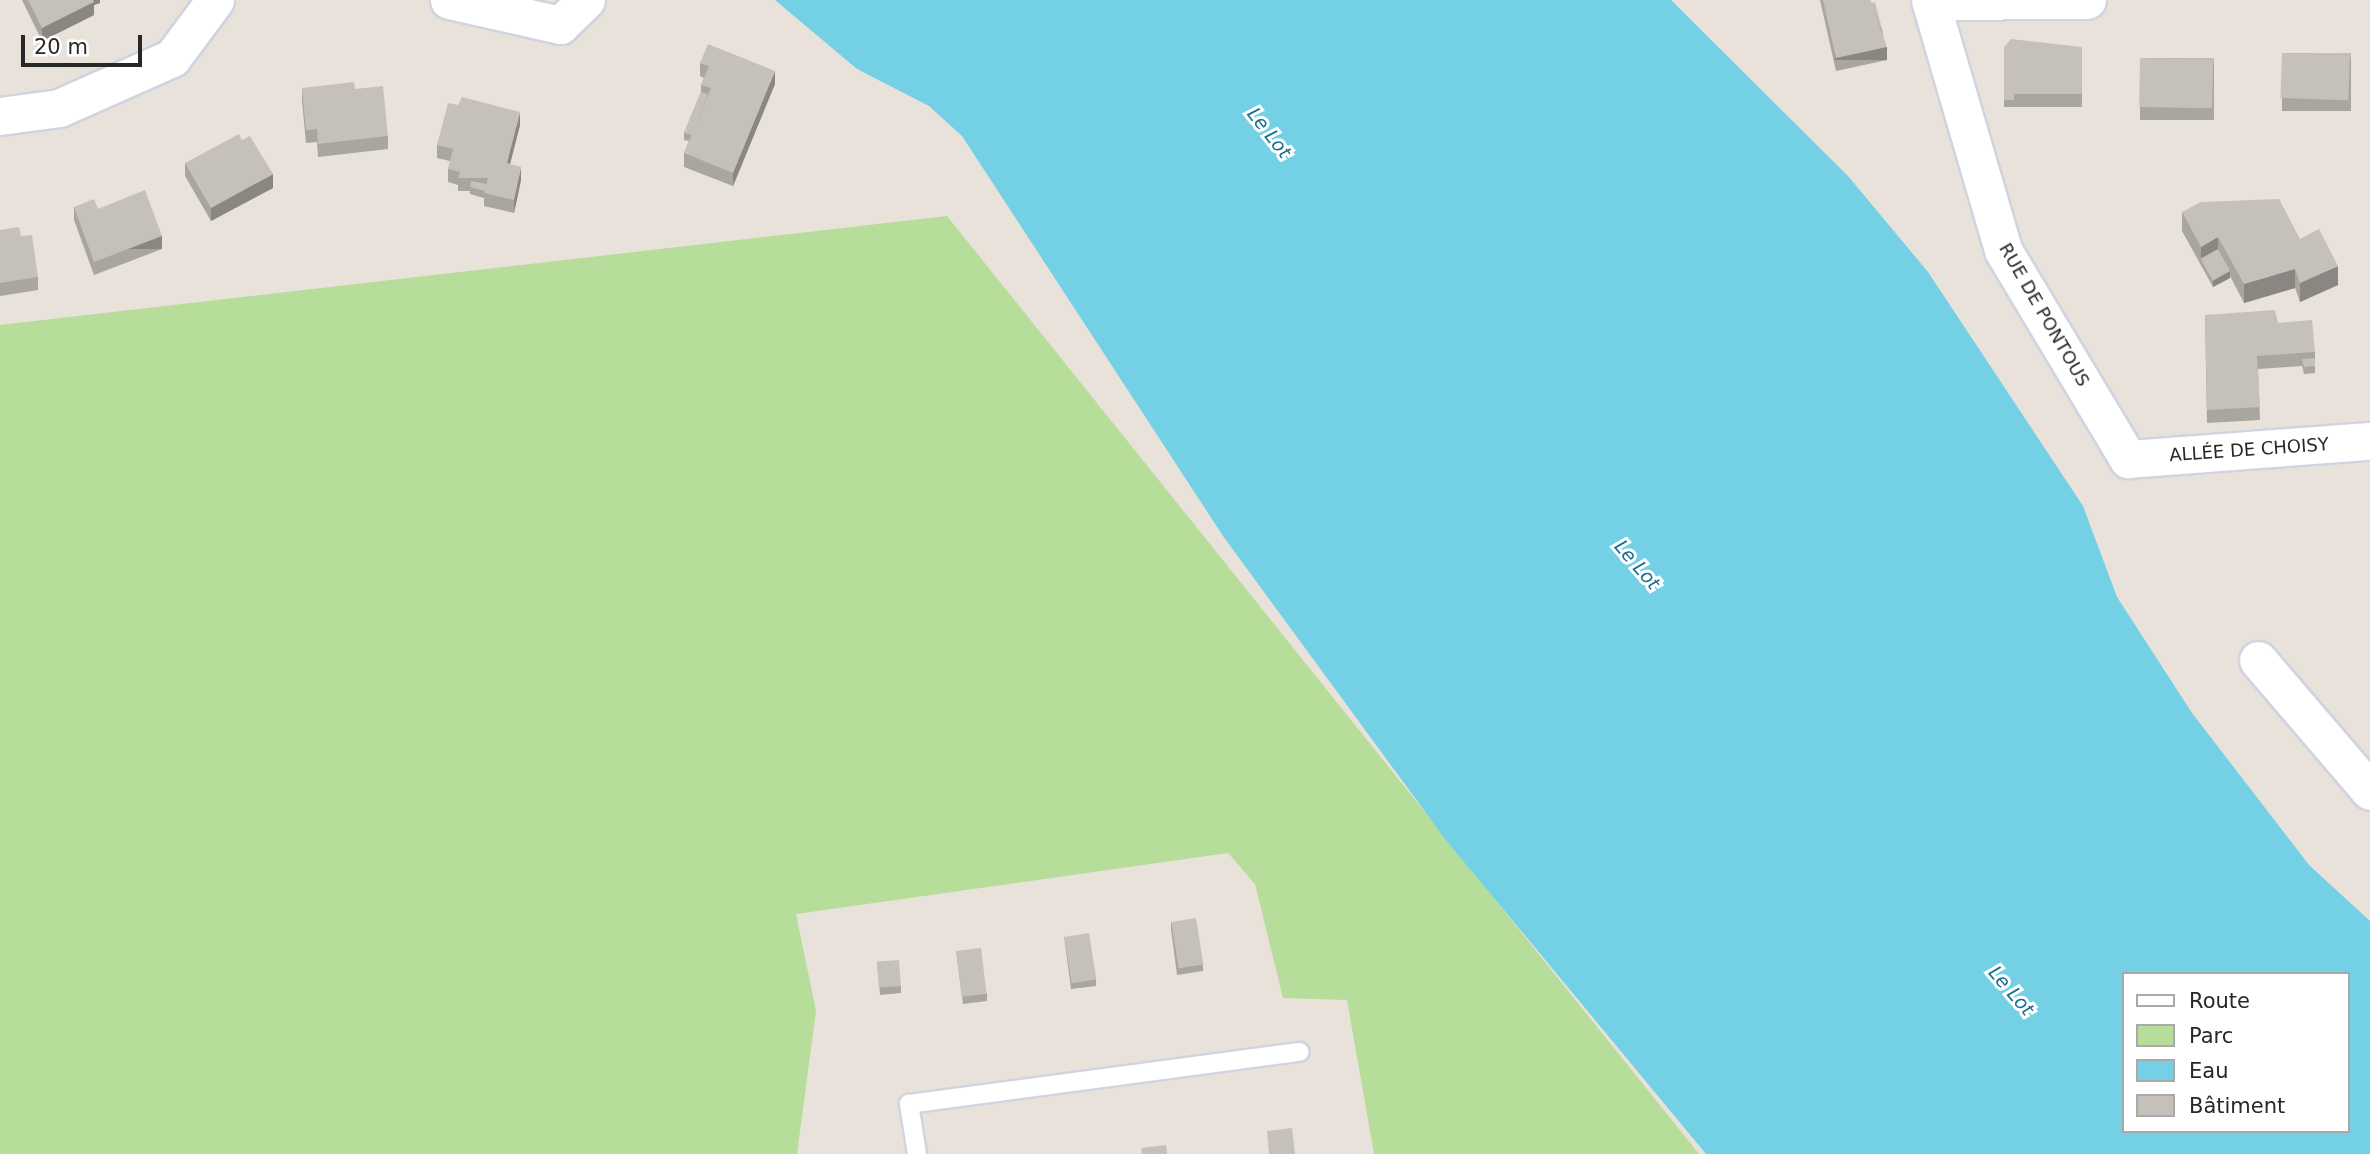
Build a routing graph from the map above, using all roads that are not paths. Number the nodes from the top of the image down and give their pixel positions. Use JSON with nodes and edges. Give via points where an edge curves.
{"nodes":[{"id":1,"x":215,"y":0,"type":"edge"},
{"id":2,"x":449,"y":0,"type":"edge"},
{"id":3,"x":586,"y":0,"type":"edge"},
{"id":4,"x":2088,"y":0,"type":"edge"},
{"id":5,"x":1931,"y":1,"type":"edge"},
{"id":6,"x":0,"y":116,"type":"edge"},
{"id":7,"x":2370,"y":441,"type":"edge"},
{"id":8,"x":2128,"y":459,"type":"joint"},
{"id":9,"x":2258,"y":660,"type":"dead end"},
{"id":10,"x":2370,"y":791,"type":"edge"},
{"id":11,"x":1300,"y":1052,"type":"dead end"},
{"id":12,"x":917,"y":1154,"type":"edge"}],
"edges":[{"from":1,"to":6,"type":"street","via":[[173,58],[59,108]]},
{"from":2,"to":3,"type":"street","via":[[560,25]]},
{"from":4,"to":5,"type":"street"},
{"from":5,"to":8,"type":"street","name":"RUE DE PONTOUS","via":[[2003,250]]},
{"from":7,"to":8,"type":"street","name":"ALLÉE DE CHOISY"},
{"from":9,"to":10,"type":"street"},
{"from":11,"to":12,"type":"lane","via":[[909,1104]]}]}
